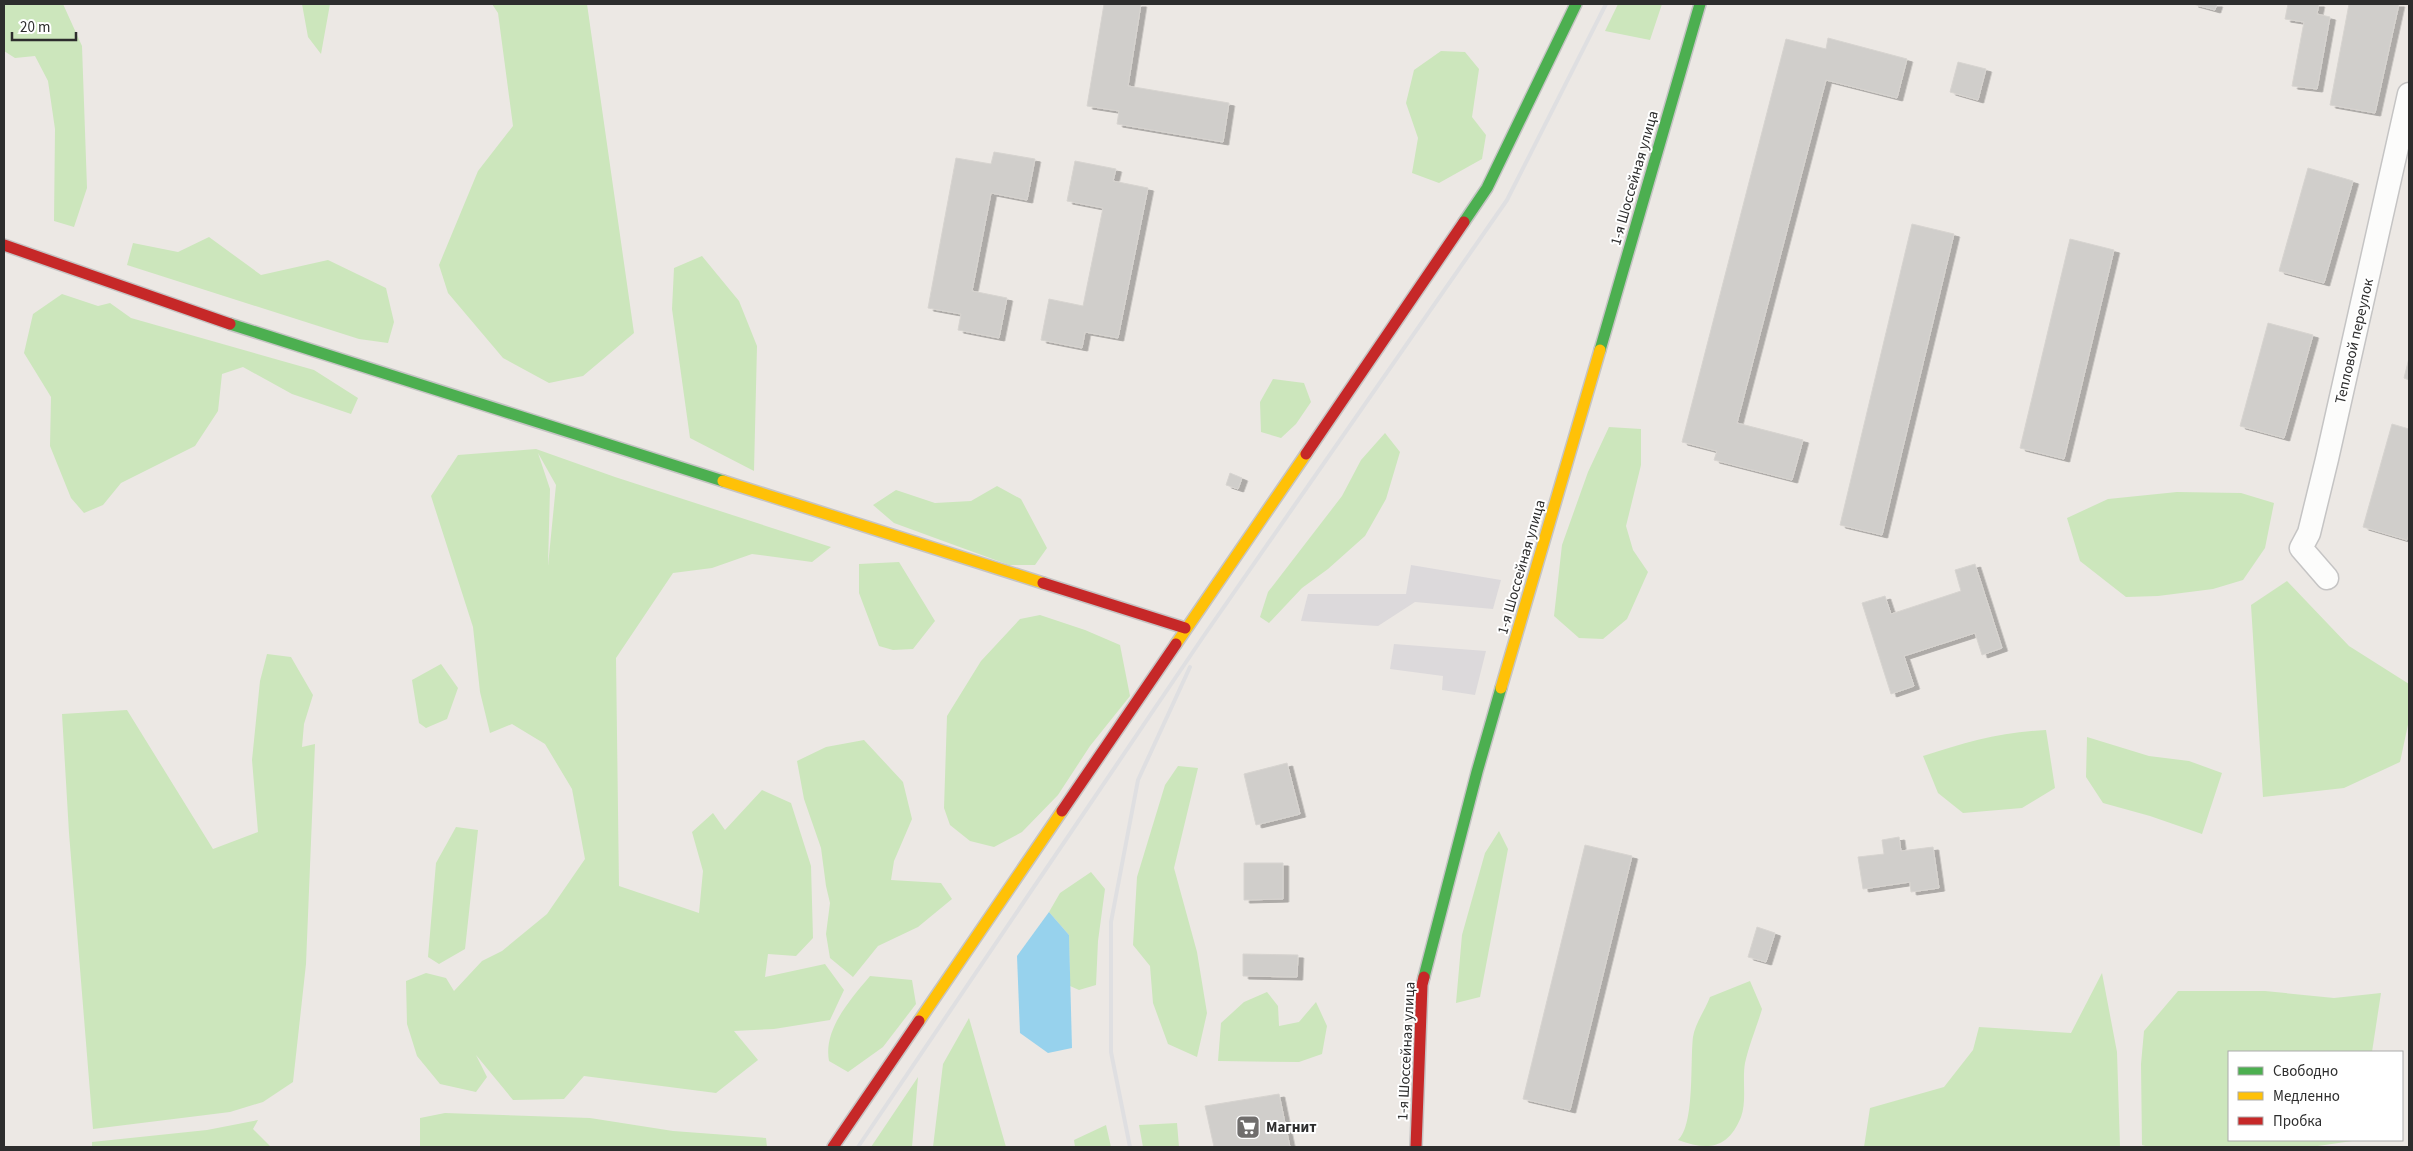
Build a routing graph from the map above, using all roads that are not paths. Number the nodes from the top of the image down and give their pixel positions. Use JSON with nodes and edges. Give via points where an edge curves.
{"nodes":[{"id":1,"x":1576,"y":4,"type":"edge"},
{"id":2,"x":1700,"y":4,"type":"edge"},
{"id":3,"x":2409,"y":94,"type":"edge"},
{"id":4,"x":4,"y":245,"type":"edge"},
{"id":5,"x":2327,"y":578,"type":"dead end"},
{"id":6,"x":1185,"y":628,"type":"junction"},
{"id":7,"x":834,"y":1147,"type":"edge"},
{"id":8,"x":1416,"y":1147,"type":"edge"}],
"edges":[{"from":1,"to":6,"type":"street","via":[[1487,188]]},
{"from":2,"to":8,"type":"street","name":"1-я Шоссейная улица","via":[[1477,772],[1422,985]]},
{"from":3,"to":5,"type":"street","name":"Тепловой переулок","via":[[2327,459],[2309,533],[2302,548]]},
{"from":4,"to":6,"type":"street","via":[[249,331]]},
{"from":6,"to":7,"type":"street"}]}
